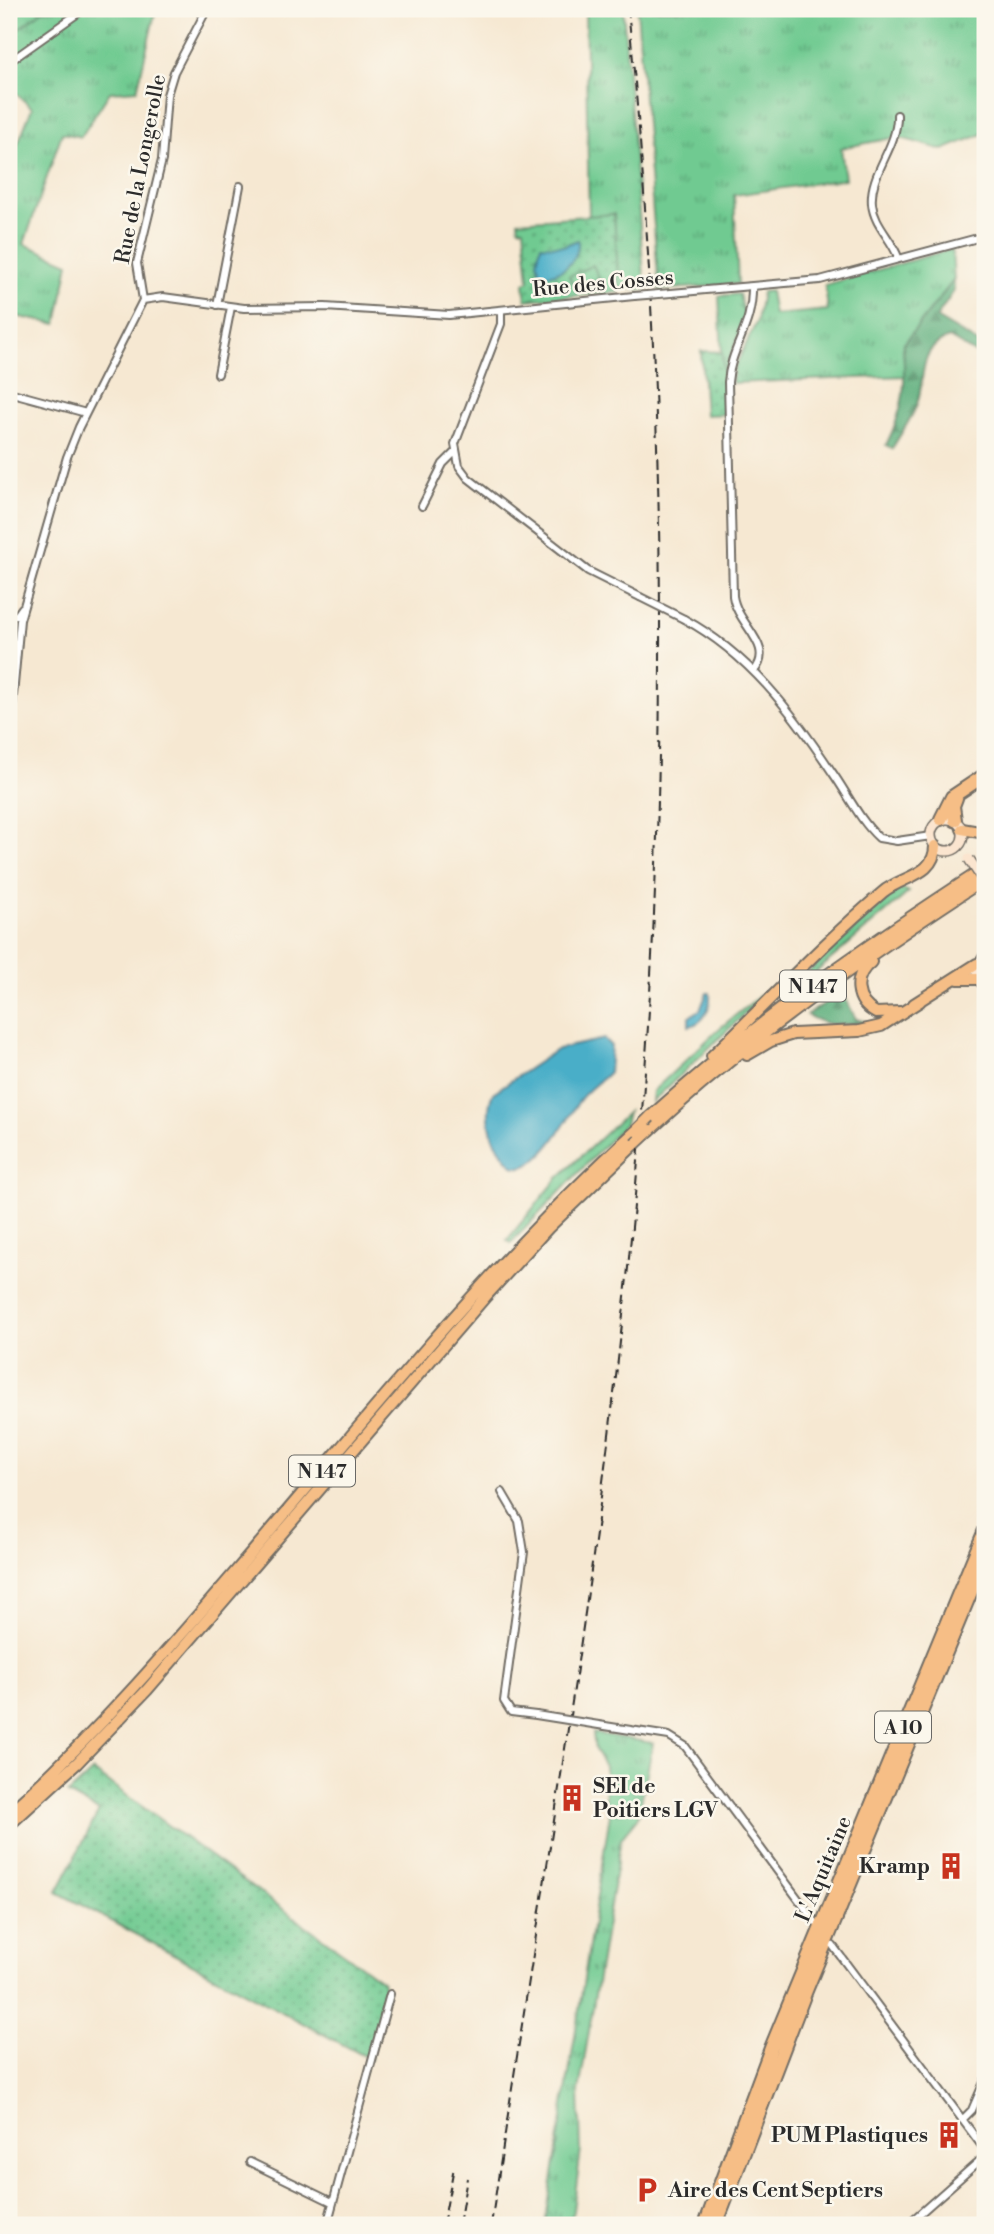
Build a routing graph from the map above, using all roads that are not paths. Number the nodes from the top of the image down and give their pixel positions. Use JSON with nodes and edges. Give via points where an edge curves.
{"nodes":[{"id":1,"x":85,"y":9,"type":"edge"},
{"id":2,"x":207,"y":9,"type":"edge"},
{"id":3,"x":9,"y":62,"type":"edge"},
{"id":4,"x":897,"y":115,"type":"dead end"},
{"id":5,"x":240,"y":186,"type":"dead end"},
{"id":6,"x":985,"y":236,"type":"edge"},
{"id":7,"x":898,"y":257,"type":"junction"},
{"id":8,"x":752,"y":288,"type":"junction"},
{"id":9,"x":143,"y":300,"type":"junction"},
{"id":10,"x":218,"y":305,"type":"junction"},
{"id":11,"x":231,"y":307,"type":"junction"},
{"id":12,"x":501,"y":311,"type":"junction"},
{"id":13,"x":218,"y":374,"type":"dead end"},
{"id":14,"x":9,"y":392,"type":"edge"},
{"id":15,"x":86,"y":413,"type":"junction"},
{"id":16,"x":455,"y":452,"type":"junction"},
{"id":17,"x":422,"y":506,"type":"dead end"},
{"id":18,"x":23,"y":607,"type":"junction"},
{"id":19,"x":9,"y":616,"type":"edge"},
{"id":20,"x":20,"y":620,"type":"junction"},
{"id":21,"x":9,"y":625,"type":"edge"},
{"id":22,"x":14,"y":656,"type":"junction"},
{"id":23,"x":754,"y":671,"type":"junction"},
{"id":24,"x":9,"y":739,"type":"edge"},
{"id":25,"x":985,"y":775,"type":"edge"},
{"id":26,"x":953,"y":823,"type":"junction"},
{"id":27,"x":985,"y":833,"type":"edge"},
{"id":28,"x":933,"y":841,"type":"junction"},
{"id":29,"x":958,"y":846,"type":"junction"},
{"id":30,"x":985,"y":869,"type":"edge"},
{"id":31,"x":985,"y":881,"type":"edge"},
{"id":32,"x":902,"y":934,"type":"junction"},
{"id":33,"x":985,"y":954,"type":"edge"},
{"id":34,"x":977,"y":964,"type":"junction"},
{"id":35,"x":951,"y":980,"type":"junction"},
{"id":36,"x":981,"y":983,"type":"edge"},
{"id":37,"x":920,"y":1001,"type":"junction"},
{"id":38,"x":674,"y":1108,"type":"junction"},
{"id":39,"x":651,"y":1114,"type":"junction"},
{"id":40,"x":502,"y":1492,"type":"dead end"},
{"id":41,"x":985,"y":1530,"type":"edge"},
{"id":42,"x":985,"y":1558,"type":"edge"},
{"id":43,"x":9,"y":1813,"type":"edge"},
{"id":44,"x":9,"y":1825,"type":"edge"},
{"id":45,"x":816,"y":1923,"type":"dead end"},
{"id":46,"x":833,"y":1946,"type":"dead end"},
{"id":47,"x":390,"y":1994,"type":"dead end"},
{"id":48,"x":985,"y":2081,"type":"edge"},
{"id":49,"x":962,"y":2120,"type":"junction"},
{"id":50,"x":985,"y":2150,"type":"edge"},
{"id":51,"x":985,"y":2156,"type":"edge"},
{"id":52,"x":250,"y":2162,"type":"dead end"},
{"id":53,"x":332,"y":2203,"type":"junction"},
{"id":54,"x":327,"y":2225,"type":"edge"},
{"id":55,"x":705,"y":2225,"type":"edge"},
{"id":56,"x":716,"y":2225,"type":"edge"},
{"id":57,"x":907,"y":2225,"type":"edge"}],
"edges":[{"from":1,"to":3,"type":"street"},
{"from":2,"to":9,"type":"street","name":"Rue de la Longerolle","via":[[167,95],[162,160],[137,263]]},
{"from":4,"to":7,"type":"street","via":[[896,134],[872,203],[882,232]]},
{"from":5,"to":10,"type":"street"},
{"from":6,"to":7,"type":"street","name":"Rue des Cosses"},
{"from":7,"to":8,"type":"street","name":"Rue des Cosses","via":[[820,280]]},
{"from":8,"to":12,"type":"street","name":"Rue des Cosses","bridge":true},
{"from":8,"to":23,"type":"street","via":[[750,320],[727,382],[733,596],[738,615],[761,648]]},
{"from":9,"to":10,"type":"street","name":"Rue des Cosses","via":[[163,297]]},
{"from":9,"to":15,"type":"street"},
{"from":10,"to":11,"type":"street","name":"Rue des Cosses"},
{"from":11,"to":12,"type":"street","name":"Rue des Cosses","via":[[325,307],[444,315]]},
{"from":11,"to":13,"type":"street"},
{"from":12,"to":16,"type":"street","via":[[501,324]]},
{"from":14,"to":15,"type":"street"},
{"from":15,"to":18,"type":"street","via":[[67,457]]},
{"from":16,"to":17,"type":"street","via":[[443,464]]},
{"from":16,"to":23,"type":"street","bridge":true,"via":[[468,478],[553,547],[588,571],[704,630]]},
{"from":18,"to":19,"type":"street"},
{"from":18,"to":20,"type":"street"},
{"from":20,"to":21,"type":"street","via":[[17,626]]},
{"from":20,"to":22,"type":"street"},
{"from":21,"to":22,"type":"street"},
{"from":22,"to":24,"type":"street"},
{"from":23,"to":28,"type":"street","via":[[806,733],[874,833],[887,841]]},
{"from":25,"to":26,"type":"highway","via":[[954,800]]},
{"from":26,"to":27,"type":"highway"},
{"from":26,"to":28,"type":"main road","via":[[933,826]]},
{"from":26,"to":29,"type":"main road","via":[[963,838]]},
{"from":28,"to":29,"type":"main road","via":[[949,851]]},
{"from":28,"to":39,"type":"highway","via":[[933,861],[927,869],[883,892]]},
{"from":29,"to":31,"type":"main road","bridge":true},
{"from":30,"to":39,"type":"highway","number":"N 147","via":[[772,1016]]},
{"from":31,"to":32,"type":"highway","number":"N 147"},
{"from":32,"to":37,"type":"highway","via":[[861,971],[860,997],[870,1010],[884,1015]]},
{"from":32,"to":38,"type":"highway","number":"N 147","via":[[780,1021]]},
{"from":33,"to":34,"type":"main road"},
{"from":34,"to":35,"type":"highway"},
{"from":34,"to":36,"type":"main road"},
{"from":35,"to":36,"type":"highway","via":[[966,977]]},
{"from":35,"to":37,"type":"highway"},
{"from":37,"to":38,"type":"highway","via":[[892,1022],[870,1029],[810,1031],[771,1041]]},
{"from":38,"to":44,"type":"highway","number":"N 147","bridge":true,"via":[[548,1228],[112,1728]]},
{"from":39,"to":43,"type":"highway","number":"N 147","bridge":true,"via":[[464,1306],[134,1690]]},
{"from":40,"to":45,"type":"street","bridge":true,"via":[[519,1521],[524,1552],[504,1700],[511,1712],[669,1736],[685,1746]]},
{"from":41,"to":55,"type":"highway","name":"L'Aquitaine","number":"A 10","via":[[771,2048]]},
{"from":42,"to":56,"type":"highway","name":"L'Aquitaine","number":"A 10","via":[[805,1993]]},
{"from":46,"to":49,"type":"street"},
{"from":47,"to":53,"type":"street"},
{"from":48,"to":49,"type":"street","via":[[972,2110]]},
{"from":49,"to":50,"type":"street"},
{"from":51,"to":57,"type":"street"},
{"from":52,"to":53,"type":"street"},
{"from":53,"to":54,"type":"street"}]}
